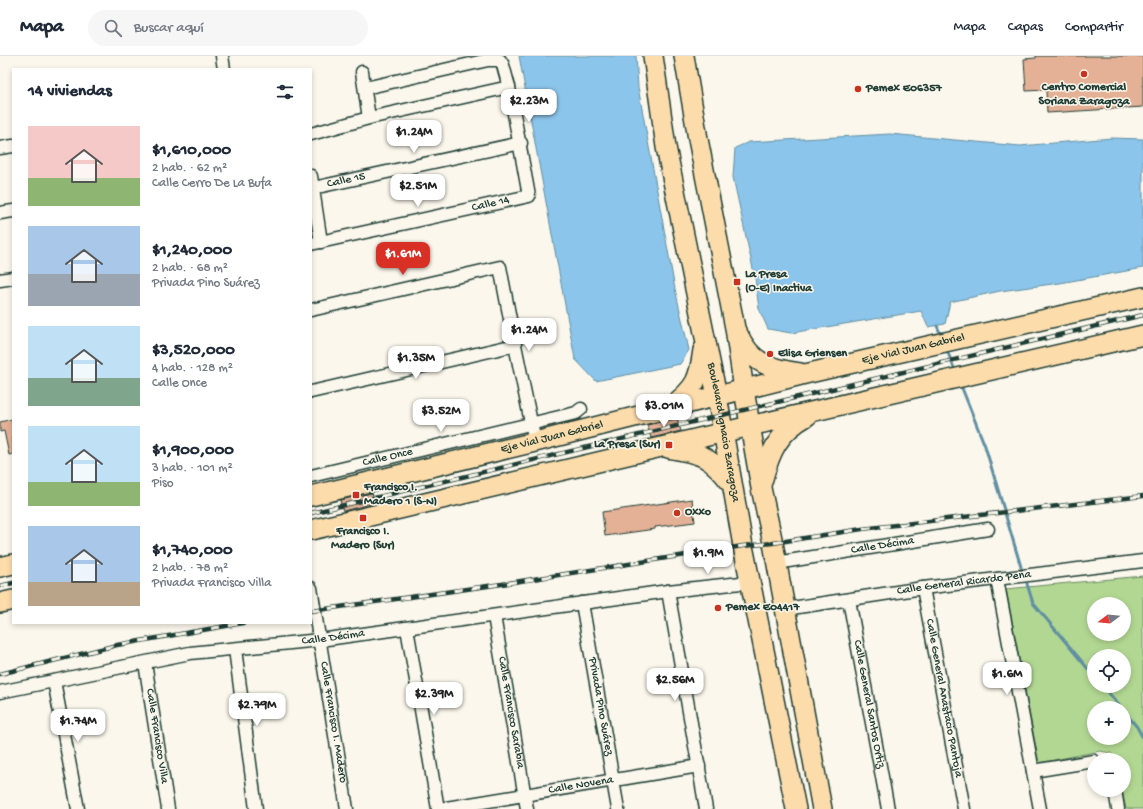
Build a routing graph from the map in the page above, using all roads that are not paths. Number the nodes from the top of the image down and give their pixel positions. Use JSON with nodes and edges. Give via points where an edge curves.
{"nodes":[{"id":1,"x":222,"y":56,"type":"edge"},
{"id":2,"x":653,"y":56,"type":"edge"},
{"id":3,"x":684,"y":56,"type":"edge"},
{"id":4,"x":224,"y":68,"type":"edge"},
{"id":5,"x":362,"y":72,"type":"dead end"},
{"id":6,"x":509,"y":87,"type":"junction"},
{"id":7,"x":365,"y":88,"type":"junction"},
{"id":8,"x":369,"y":118,"type":"junction"},
{"id":9,"x":312,"y":134,"type":"edge"},
{"id":10,"x":520,"y":143,"type":"junction"},
{"id":11,"x":12,"y":146,"type":"edge"},
{"id":12,"x":0,"y":148,"type":"edge"},
{"id":13,"x":312,"y":182,"type":"edge"},
{"id":14,"x":12,"y":211,"type":"edge"},
{"id":15,"x":0,"y":213,"type":"edge"},
{"id":16,"x":316,"y":243,"type":"edge"},
{"id":17,"x":12,"y":278,"type":"edge"},
{"id":18,"x":0,"y":280,"type":"edge"},
{"id":19,"x":1143,"y":297,"type":"edge"},
{"id":20,"x":312,"y":310,"type":"edge"},
{"id":21,"x":735,"y":328,"type":"junction"},
{"id":22,"x":1143,"y":335,"type":"edge"},
{"id":23,"x":705,"y":340,"type":"junction"},
{"id":24,"x":515,"y":345,"type":"junction"},
{"id":25,"x":805,"y":374,"type":"junction"},
{"id":26,"x":744,"y":390,"type":"junction"},
{"id":27,"x":312,"y":392,"type":"edge"},
{"id":28,"x":717,"y":396,"type":"junction"},
{"id":29,"x":581,"y":409,"type":"dead end"},
{"id":30,"x":668,"y":409,"type":"junction"},
{"id":31,"x":814,"y":411,"type":"junction"},
{"id":32,"x":750,"y":426,"type":"junction"},
{"id":33,"x":723,"y":432,"type":"junction"},
{"id":34,"x":534,"y":433,"type":"junction"},
{"id":35,"x":661,"y":447,"type":"junction"},
{"id":36,"x":312,"y":476,"type":"edge"},
{"id":37,"x":731,"y":484,"type":"junction"},
{"id":38,"x":761,"y":488,"type":"junction"},
{"id":39,"x":312,"y":496,"type":"edge"},
{"id":40,"x":738,"y":520,"type":"junction"},
{"id":41,"x":768,"y":522,"type":"junction"},
{"id":42,"x":988,"y":529,"type":"dead end"},
{"id":43,"x":312,"y":530,"type":"edge"},
{"id":44,"x":1143,"y":561,"type":"edge"},
{"id":45,"x":776,"y":562,"type":"junction"},
{"id":46,"x":12,"y":564,"type":"edge"},
{"id":47,"x":0,"y":567,"type":"edge"},
{"id":48,"x":998,"y":579,"type":"junction"},
{"id":49,"x":750,"y":582,"type":"junction"},
{"id":50,"x":923,"y":588,"type":"junction"},
{"id":51,"x":668,"y":592,"type":"junction"},
{"id":52,"x":312,"y":594,"type":"edge"},
{"id":53,"x":12,"y":600,"type":"edge"},
{"id":54,"x":849,"y":600,"type":"junction"},
{"id":55,"x":0,"y":603,"type":"edge"},
{"id":56,"x":582,"y":603,"type":"junction"},
{"id":57,"x":785,"y":609,"type":"junction"},
{"id":58,"x":494,"y":616,"type":"junction"},
{"id":59,"x":407,"y":628,"type":"junction"},
{"id":60,"x":320,"y":640,"type":"junction"},
{"id":61,"x":791,"y":641,"type":"junction"},
{"id":62,"x":235,"y":649,"type":"junction"},
{"id":63,"x":145,"y":663,"type":"junction"},
{"id":64,"x":54,"y":681,"type":"junction"},
{"id":65,"x":0,"y":692,"type":"edge"},
{"id":66,"x":1087,"y":762,"type":"edge"},
{"id":67,"x":699,"y":766,"type":"junction"},
{"id":68,"x":1034,"y":771,"type":"junction"},
{"id":69,"x":614,"y":780,"type":"junction"},
{"id":70,"x":525,"y":795,"type":"junction"},
{"id":71,"x":1115,"y":797,"type":"edge"},
{"id":72,"x":78,"y":809,"type":"edge"},
{"id":73,"x":168,"y":809,"type":"edge"},
{"id":74,"x":256,"y":809,"type":"edge"},
{"id":75,"x":347,"y":809,"type":"edge"},
{"id":76,"x":439,"y":809,"type":"edge"},
{"id":77,"x":527,"y":809,"type":"edge"},
{"id":78,"x":618,"y":809,"type":"edge"},
{"id":79,"x":706,"y":809,"type":"edge"},
{"id":80,"x":796,"y":809,"type":"edge"},
{"id":81,"x":822,"y":809,"type":"edge"},
{"id":82,"x":888,"y":809,"type":"edge"},
{"id":83,"x":964,"y":809,"type":"edge"},
{"id":84,"x":1040,"y":809,"type":"edge"},
{"id":85,"x":1118,"y":809,"type":"edge"}],
"edges":[{"from":1,"to":4,"type":"street"},
{"from":2,"to":23,"type":"main road","name":"Boulevard Ignacio Zaragoza","via":[[666,147]]},
{"from":3,"to":21,"type":"main road"},
{"from":5,"to":7,"type":"street"},
{"from":6,"to":7,"type":"street","via":[[504,65],[500,60],[488,60]]},
{"from":6,"to":8,"type":"street"},
{"from":6,"to":10,"type":"street"},
{"from":7,"to":8,"type":"street"},
{"from":8,"to":9,"type":"street"},
{"from":10,"to":13,"type":"street","name":"Calle 15"},
{"from":10,"to":16,"type":"street","name":"Calle 14","via":[[530,196]]},
{"from":11,"to":12,"type":"street"},
{"from":13,"to":16,"type":"street"},
{"from":14,"to":15,"type":"street"},
{"from":17,"to":18,"type":"street"},
{"from":19,"to":25,"type":"main road","name":"Eje Vial Juan Gabriel"},
{"from":20,"to":24,"type":"street","via":[[500,267]]},
{"from":21,"to":25,"type":"main road","via":[[744,346],[757,359],[782,371]]},
{"from":21,"to":26,"type":"main road"},
{"from":22,"to":31,"type":"main road"},
{"from":23,"to":28,"type":"main road","name":"Boulevard Ignacio Zaragoza"},
{"from":23,"to":30,"type":"main road","via":[[697,381]]},
{"from":24,"to":27,"type":"street"},
{"from":24,"to":34,"type":"street"},
{"from":25,"to":26,"type":"main road","name":"Eje Vial Juan Gabriel"},
{"from":26,"to":28,"type":"main road","name":"Eje Vial Juan Gabriel"},
{"from":26,"to":32,"type":"main road"},
{"from":28,"to":30,"type":"main road","name":"Eje Vial Juan Gabriel"},
{"from":28,"to":33,"type":"main road","name":"Boulevard Ignacio Zaragoza"},
{"from":29,"to":34,"type":"street","name":"Calle Once"},
{"from":30,"to":34,"type":"main road","name":"Eje Vial Juan Gabriel"},
{"from":31,"to":32,"type":"main road"},
{"from":31,"to":38,"type":"main road","via":[[798,421],[778,441],[768,461]]},
{"from":32,"to":33,"type":"main road"},
{"from":32,"to":38,"type":"main road"},
{"from":33,"to":35,"type":"main road"},
{"from":33,"to":37,"type":"main road","name":"Boulevard Ignacio Zaragoza"},
{"from":34,"to":36,"type":"street","name":"Calle Once"},
{"from":34,"to":39,"type":"main road","name":"Eje Vial Juan Gabriel"},
{"from":35,"to":37,"type":"main road","via":[[700,454],[717,466]]},
{"from":35,"to":43,"type":"main road"},
{"from":37,"to":40,"type":"main road","name":"Boulevard Ignacio Zaragoza"},
{"from":38,"to":41,"type":"main road"},
{"from":40,"to":41,"type":"main road","via":[[756,529]]},
{"from":40,"to":49,"type":"main road","name":"Boulevard Ignacio Zaragoza"},
{"from":41,"to":45,"type":"main road"},
{"from":42,"to":45,"type":"street","name":"Calle Décima"},
{"from":44,"to":48,"type":"street","name":"Calle General Ricardo Peña"},
{"from":45,"to":57,"type":"main road"},
{"from":46,"to":47,"type":"main road"},
{"from":48,"to":50,"type":"street","name":"Calle General Ricardo Peña"},
{"from":48,"to":68,"type":"street"},
{"from":49,"to":51,"type":"street","name":"Calle Décima"},
{"from":49,"to":61,"type":"main road","via":[[768,589],[782,626]]},
{"from":49,"to":80,"type":"main road","name":"Boulevard Ignacio Zaragoza"},
{"from":50,"to":54,"type":"street","name":"Calle General Ricardo Peña"},
{"from":50,"to":83,"type":"street","name":"Calle General Anastacio Pantoja"},
{"from":51,"to":56,"type":"street","name":"Calle Décima"},
{"from":51,"to":67,"type":"street"},
{"from":52,"to":60,"type":"street","name":"Calle Francisco I. Madero"},
{"from":53,"to":55,"type":"main road"},
{"from":54,"to":57,"type":"street","name":"Calle General Ricardo Peña"},
{"from":54,"to":82,"type":"street","name":"Calle General Santos Ortiz"},
{"from":56,"to":58,"type":"street","name":"Calle Décima"},
{"from":56,"to":69,"type":"street","name":"Privada Pino Suárez"},
{"from":57,"to":61,"type":"main road"},
{"from":58,"to":59,"type":"street","name":"Calle Décima"},
{"from":58,"to":70,"type":"street","name":"Calle Francisco Sarabia"},
{"from":59,"to":60,"type":"street","name":"Calle Décima"},
{"from":59,"to":76,"type":"street"},
{"from":60,"to":62,"type":"street","name":"Calle Décima"},
{"from":60,"to":75,"type":"street","name":"Calle Francisco I. Madero"},
{"from":61,"to":81,"type":"main road"},
{"from":62,"to":63,"type":"street","name":"Calle Décima","via":[[190,653]]},
{"from":62,"to":74,"type":"street"},
{"from":63,"to":64,"type":"street","name":"Calle Décima"},
{"from":63,"to":73,"type":"street","name":"Calle Francisco Villa"},
{"from":64,"to":65,"type":"street","name":"Calle Décima"},
{"from":64,"to":72,"type":"street"},
{"from":66,"to":68,"type":"street"},
{"from":67,"to":69,"type":"street","name":"Calle Novena"},
{"from":67,"to":79,"type":"street"},
{"from":68,"to":84,"type":"street"},
{"from":69,"to":70,"type":"street","name":"Calle Novena"},
{"from":69,"to":78,"type":"street","name":"Privada Pino Suárez"},
{"from":70,"to":76,"type":"street","name":"Calle Novena"},
{"from":70,"to":77,"type":"street","name":"Calle Francisco Sarabia"},
{"from":71,"to":85,"type":"street"}]}
